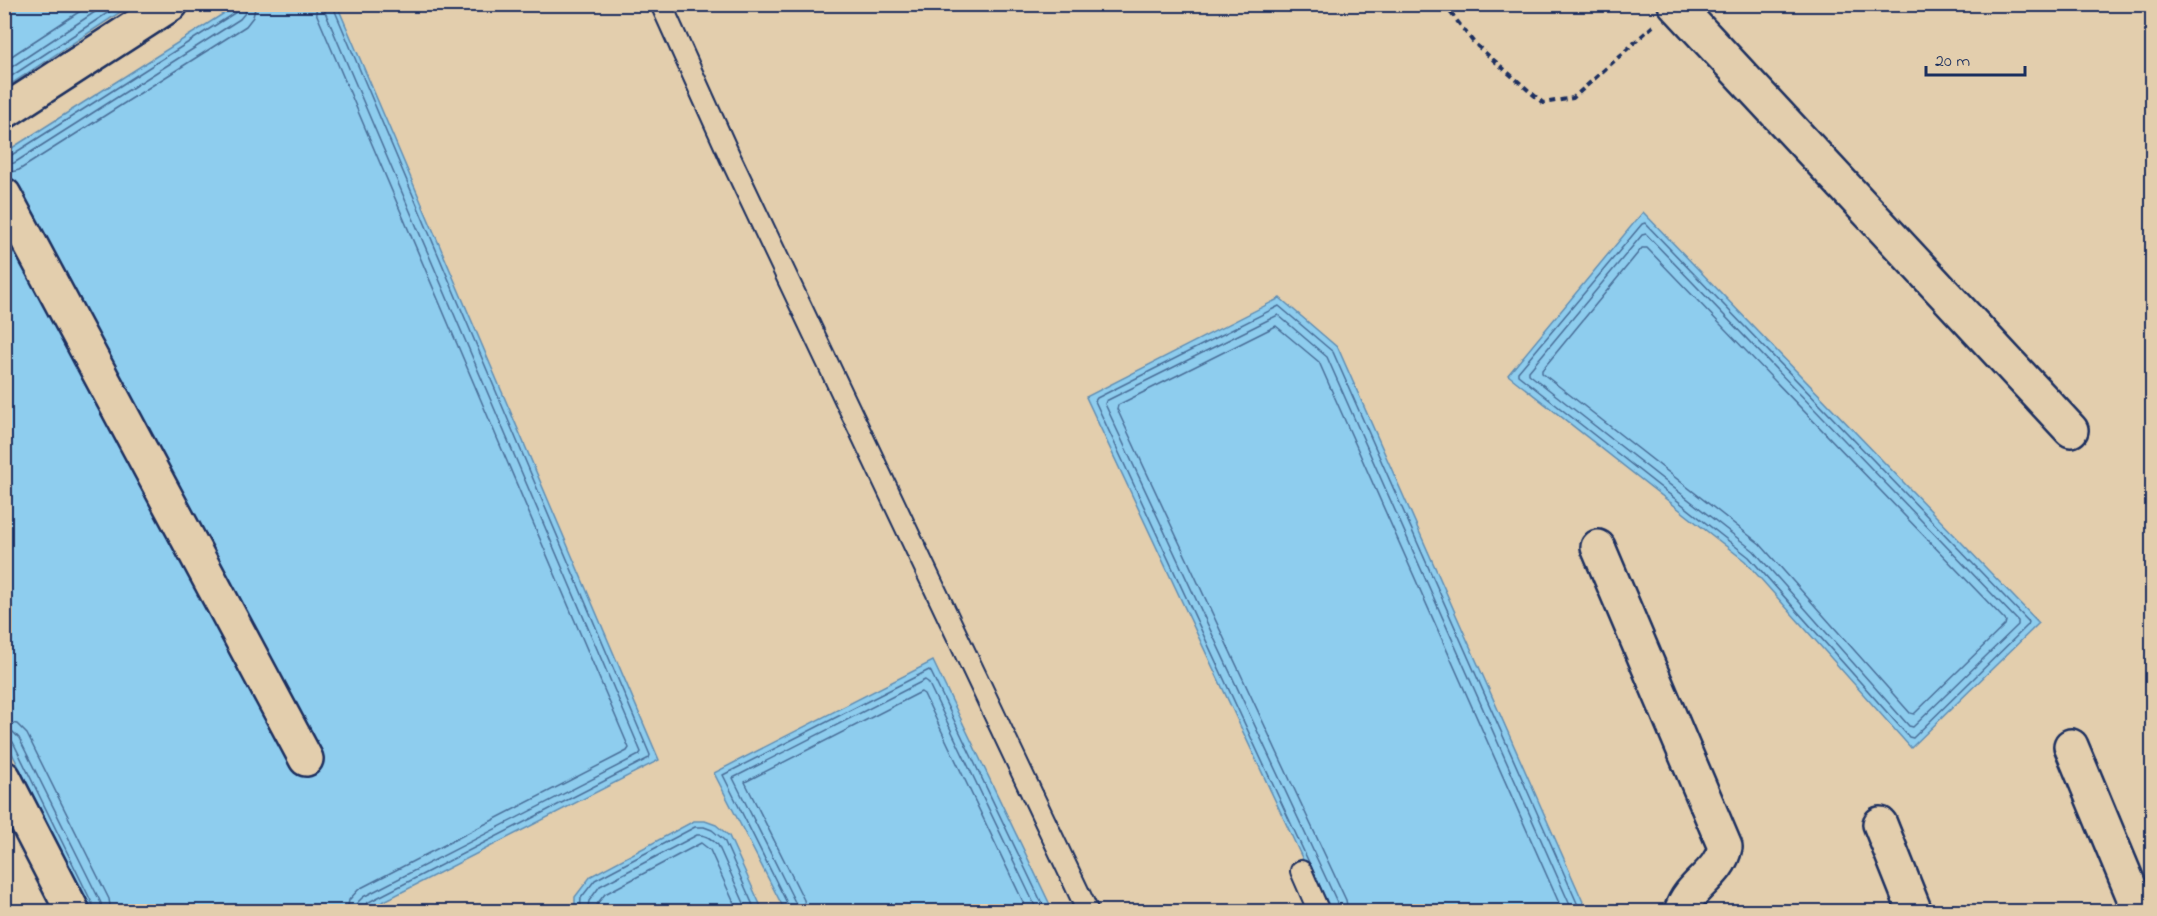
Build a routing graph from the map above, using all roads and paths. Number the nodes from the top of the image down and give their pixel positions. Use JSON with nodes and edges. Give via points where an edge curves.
{"nodes":[{"id":1,"x":171,"y":4,"type":"edge"},
{"id":2,"x":661,"y":4,"type":"edge"},
{"id":3,"x":1281,"y":4,"type":"edge"},
{"id":4,"x":1292,"y":4,"type":"edge"},
{"id":5,"x":1444,"y":4,"type":"edge"},
{"id":6,"x":1675,"y":5,"type":"edge"},
{"id":7,"x":4,"y":112,"type":"edge"},
{"id":8,"x":4,"y":195,"type":"edge"},
{"id":9,"x":2071,"y":430,"type":"dead end"},
{"id":10,"x":1598,"y":547,"type":"dead end"},
{"id":11,"x":2071,"y":746,"type":"dead end"},
{"id":12,"x":306,"y":759,"type":"dead end"},
{"id":13,"x":4,"y":778,"type":"edge"},
{"id":14,"x":1880,"y":824,"type":"dead end"},
{"id":15,"x":1301,"y":871,"type":"dead end"},
{"id":16,"x":73,"y":912,"type":"edge"},
{"id":17,"x":1088,"y":912,"type":"edge"},
{"id":18,"x":1319,"y":912,"type":"edge"},
{"id":19,"x":1681,"y":912,"type":"edge"},
{"id":20,"x":1915,"y":912,"type":"edge"},
{"id":21,"x":2140,"y":912,"type":"edge"}],
"edges":[{"from":1,"to":7,"type":"street"},
{"from":2,"to":17,"type":"lane"},
{"from":3,"to":4,"type":"path"},
{"from":5,"to":6,"type":"path","via":[[1474,43],[1544,103],[1573,98]]},
{"from":6,"to":9,"type":"street"},
{"from":8,"to":12,"type":"street"},
{"from":10,"to":19,"type":"street","via":[[1725,847],[1722,860],[1685,898]]},
{"from":11,"to":21,"type":"street"},
{"from":13,"to":16,"type":"street"},
{"from":14,"to":20,"type":"street"},
{"from":15,"to":18,"type":"lane"}]}
